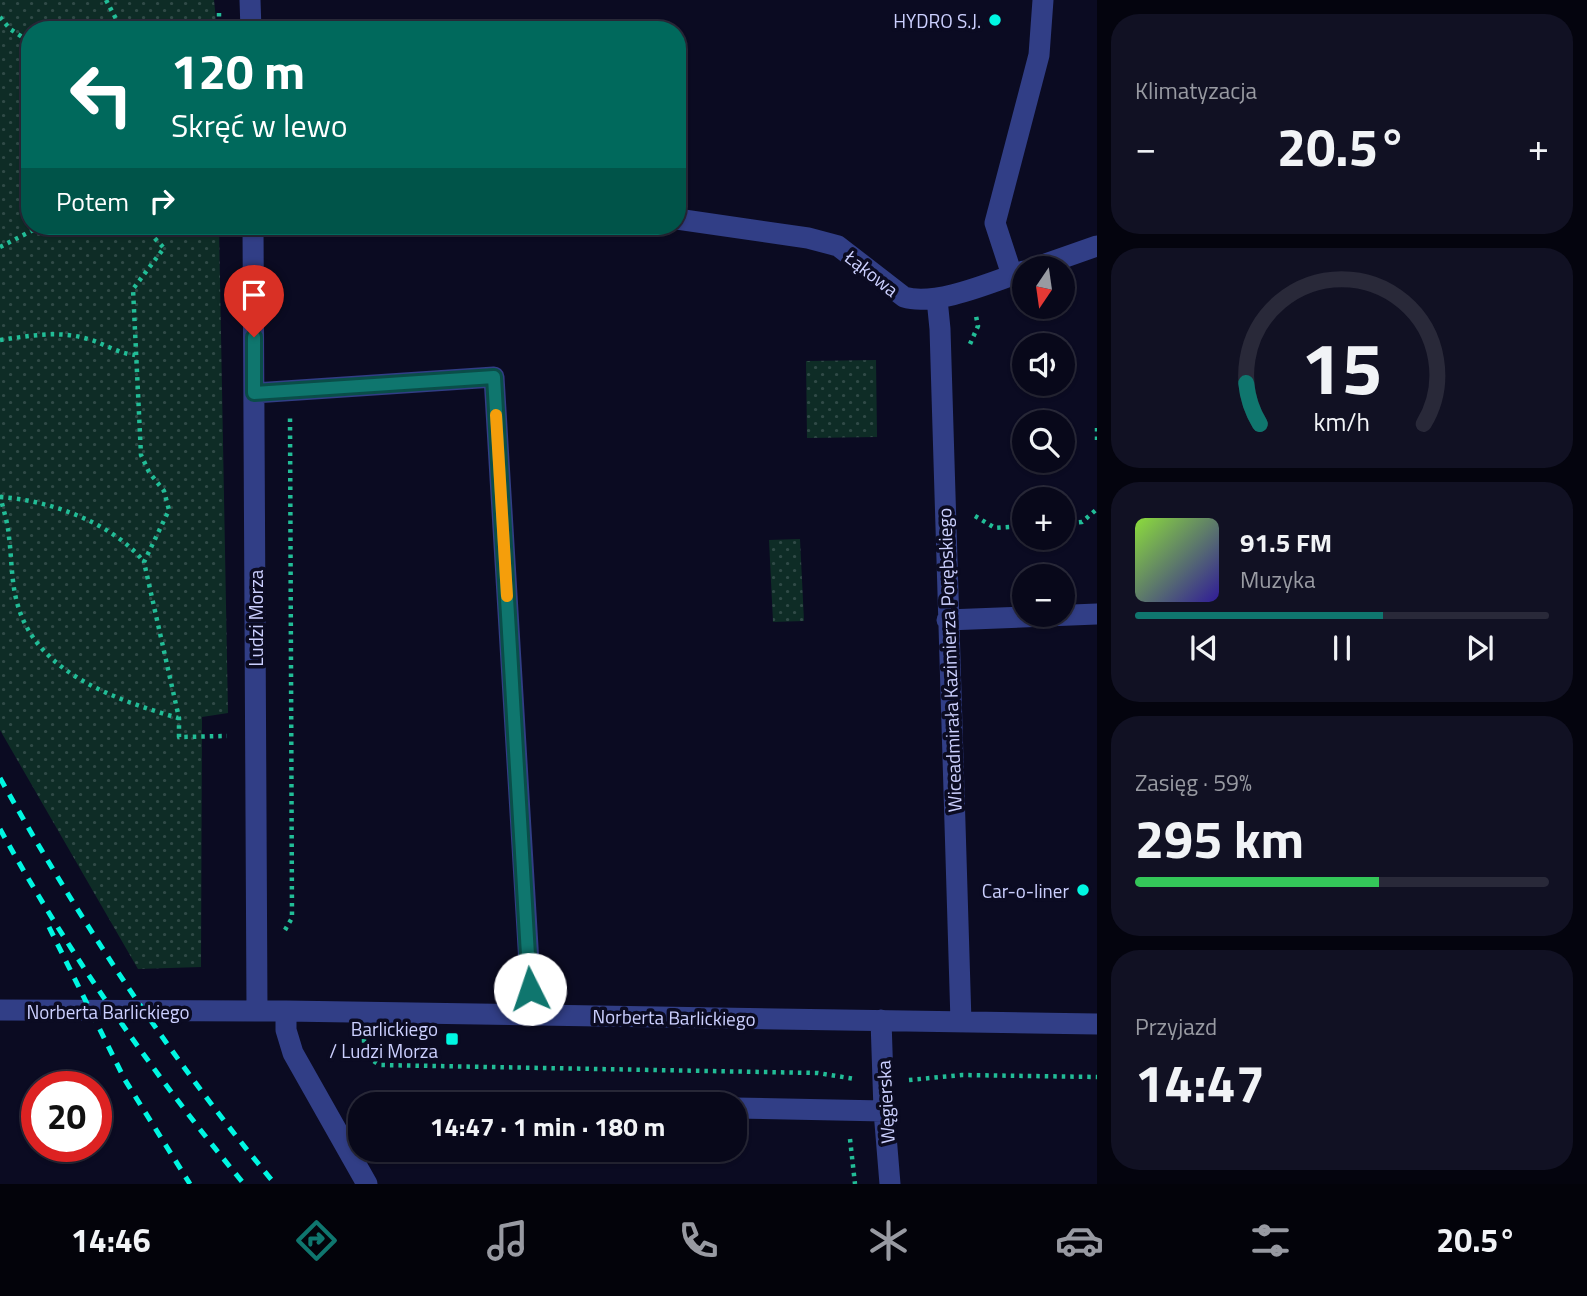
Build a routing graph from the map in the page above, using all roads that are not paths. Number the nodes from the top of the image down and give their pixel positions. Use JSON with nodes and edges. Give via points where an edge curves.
{"nodes":[{"id":1,"x":250,"y":0,"type":"edge"},
{"id":2,"x":1043,"y":0,"type":"edge"},
{"id":3,"x":250,"y":21,"type":"edge"},
{"id":4,"x":686,"y":220,"type":"edge"},
{"id":5,"x":253,"y":235,"type":"edge"},
{"id":6,"x":1097,"y":246,"type":"edge"},
{"id":7,"x":1068,"y":256,"type":"edge"},
{"id":8,"x":1012,"y":260,"type":"edge"},
{"id":9,"x":1012,"y":275,"type":"edge"},
{"id":10,"x":936,"y":299,"type":"junction"},
{"id":11,"x":254,"y":393,"type":"junction"},
{"id":12,"x":1097,"y":614,"type":"edge"},
{"id":13,"x":947,"y":620,"type":"junction"},
{"id":14,"x":0,"y":1010,"type":"edge"},
{"id":15,"x":257,"y":1011,"type":"junction"},
{"id":16,"x":286,"y":1011,"type":"junction"},
{"id":17,"x":532,"y":1014,"type":"junction"},
{"id":18,"x":881,"y":1020,"type":"junction"},
{"id":19,"x":961,"y":1022,"type":"junction"},
{"id":20,"x":1097,"y":1024,"type":"edge"},
{"id":21,"x":747,"y":1108,"type":"edge"},
{"id":22,"x":874,"y":1110,"type":"junction"},
{"id":23,"x":367,"y":1184,"type":"edge"},
{"id":24,"x":890,"y":1184,"type":"edge"}],
"edges":[{"from":1,"to":3,"type":"street"},
{"from":2,"to":8,"type":"street","via":[[1039,55],[995,223]]},
{"from":4,"to":10,"type":"street","name":"Łąkowa","via":[[838,246],[904,297]]},
{"from":5,"to":11,"type":"street","name":"Ludzi Morza"},
{"from":6,"to":7,"type":"street"},
{"from":9,"to":10,"type":"street","name":"Łąkowa"},
{"from":10,"to":13,"type":"street","name":"Wiceadmirała Kazimierza Porębskiego"},
{"from":11,"to":15,"type":"street","name":"Ludzi Morza"},
{"from":11,"to":17,"type":"street","via":[[494,377]]},
{"from":12,"to":13,"type":"street"},
{"from":13,"to":19,"type":"street","name":"Wiceadmirała Kazimierza Porębskiego"},
{"from":14,"to":15,"type":"street","name":"Norberta Barlickiego"},
{"from":15,"to":16,"type":"street","name":"Norberta Barlickiego"},
{"from":16,"to":17,"type":"street","name":"Norberta Barlickiego"},
{"from":16,"to":23,"type":"street","via":[[293,1053]]},
{"from":17,"to":18,"type":"street","name":"Norberta Barlickiego"},
{"from":18,"to":19,"type":"street","name":"Norberta Barlickiego"},
{"from":18,"to":22,"type":"street","name":"Węgierska","via":[[883,1081]]},
{"from":19,"to":20,"type":"street","name":"Norberta Barlickiego"},
{"from":21,"to":22,"type":"street"},
{"from":22,"to":24,"type":"street","name":"Węgierska"}]}
